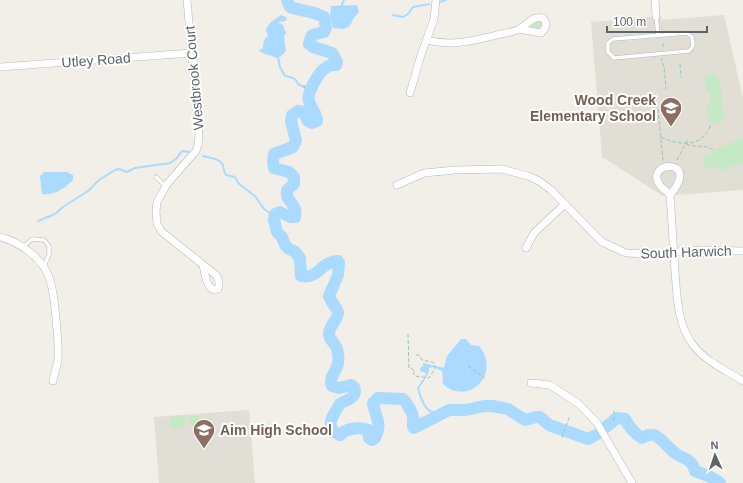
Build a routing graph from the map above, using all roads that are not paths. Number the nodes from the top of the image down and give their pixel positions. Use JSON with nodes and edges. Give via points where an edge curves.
{"nodes":[{"id":1,"x":187,"y":0,"type":"edge"},
{"id":2,"x":436,"y":0,"type":"edge"},
{"id":3,"x":655,"y":0,"type":"edge"},
{"id":4,"x":656,"y":16,"type":"joint"},
{"id":5,"x":519,"y":29,"type":"dead end"},
{"id":6,"x":658,"y":35,"type":"junction"},
{"id":7,"x":427,"y":40,"type":"junction"},
{"id":8,"x":192,"y":53,"type":"junction"},
{"id":9,"x":0,"y":67,"type":"edge"},
{"id":10,"x":410,"y":93,"type":"dead end"},
{"id":11,"x":156,"y":177,"type":"dead end"},
{"id":12,"x":397,"y":185,"type":"dead end"},
{"id":13,"x":166,"y":187,"type":"junction"},
{"id":14,"x":670,"y":195,"type":"dead end"},
{"id":15,"x":565,"y":204,"type":"junction"},
{"id":16,"x":0,"y":237,"type":"edge"},
{"id":17,"x":23,"y":248,"type":"junction"},
{"id":18,"x":526,"y":248,"type":"dead end"},
{"id":19,"x":743,"y":251,"type":"edge"},
{"id":20,"x":674,"y":252,"type":"junction"},
{"id":21,"x":202,"y":265,"type":"dead end"},
{"id":22,"x":44,"y":267,"type":"junction"},
{"id":23,"x":53,"y":381,"type":"dead end"},
{"id":24,"x":743,"y":381,"type":"edge"},
{"id":25,"x":532,"y":383,"type":"dead end"},
{"id":26,"x":632,"y":483,"type":"edge"}],
"edges":[{"from":1,"to":8,"type":"street","name":"Westbrook Court"},
{"from":2,"to":7,"type":"street","via":[[434,19]]},
{"from":3,"to":4,"type":"street"},
{"from":4,"to":6,"type":"lane"},
{"from":5,"to":7,"type":"street","via":[[455,43]]},
{"from":6,"to":6,"type":"lane","via":[[613,39],[608,43],[608,52],[614,58],[689,51],[693,46],[692,37],[687,33]]},
{"from":7,"to":10,"type":"street"},
{"from":8,"to":9,"type":"street","name":"Utley Road"},
{"from":8,"to":13,"type":"street","name":"Westbrook Court","via":[[198,145]]},
{"from":11,"to":13,"type":"lane"},
{"from":12,"to":15,"type":"street","name":"South Harwich","via":[[424,173],[502,169],[539,181]]},
{"from":13,"to":21,"type":"street","name":"Westbrook Court","via":[[157,202],[157,224],[162,232]]},
{"from":14,"to":20,"type":"street"},
{"from":15,"to":18,"type":"street","via":[[534,233]]},
{"from":15,"to":20,"type":"street","name":"South Harwich","via":[[602,242],[613,248],[638,254]]},
{"from":16,"to":17,"type":"street"},
{"from":17,"to":22,"type":"street"},
{"from":17,"to":22,"type":"lane","via":[[32,239],[44,240],[49,246],[49,254]]},
{"from":19,"to":20,"type":"street","name":"South Harwich","via":[[710,249]]},
{"from":20,"to":24,"type":"street","via":[[682,325],[690,340],[704,355]]},
{"from":22,"to":23,"type":"street","via":[[50,278],[54,296],[58,360]]},
{"from":25,"to":26,"type":"street","via":[[550,385],[579,404],[597,423]]}]}
